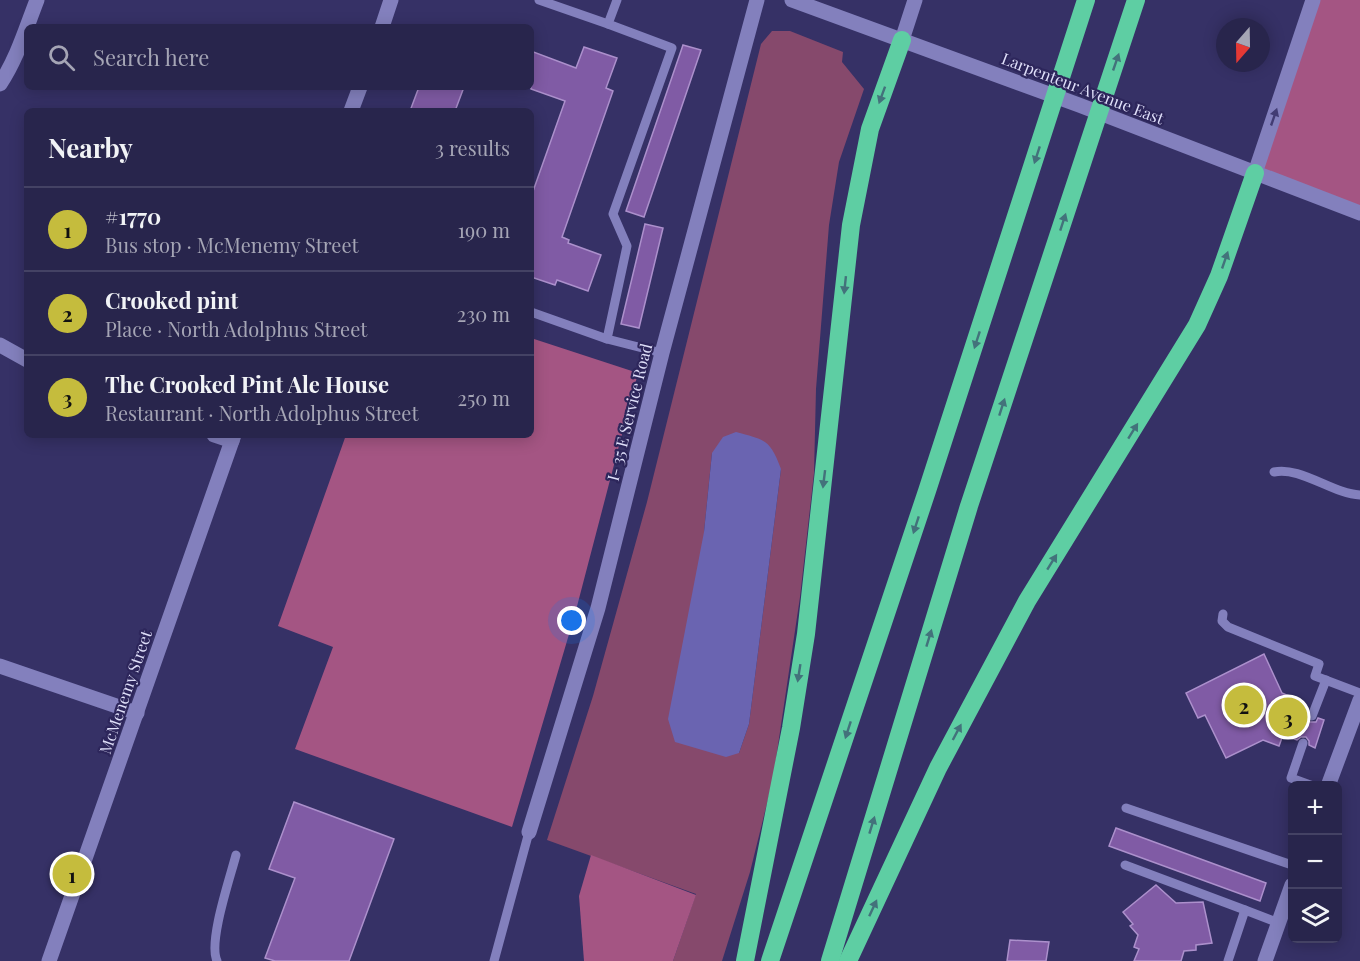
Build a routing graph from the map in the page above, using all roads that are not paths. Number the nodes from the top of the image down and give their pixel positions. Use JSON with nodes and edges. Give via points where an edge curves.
{"nodes":[{"id":1,"x":37,"y":0,"type":"edge"},
{"id":2,"x":392,"y":0,"type":"edge"},
{"id":3,"x":539,"y":0,"type":"edge"},
{"id":4,"x":617,"y":0,"type":"edge"},
{"id":5,"x":756,"y":0,"type":"edge"},
{"id":6,"x":792,"y":0,"type":"edge"},
{"id":7,"x":915,"y":0,"type":"edge"},
{"id":8,"x":1086,"y":0,"type":"edge"},
{"id":9,"x":1137,"y":0,"type":"edge"},
{"id":10,"x":1313,"y":0,"type":"edge"},
{"id":11,"x":819,"y":5,"type":"edge"},
{"id":12,"x":27,"y":24,"type":"edge"},
{"id":13,"x":383,"y":24,"type":"edge"},
{"id":14,"x":608,"y":24,"type":"junction"},
{"id":15,"x":24,"y":33,"type":"edge"},
{"id":16,"x":902,"y":40,"type":"junction"},
{"id":17,"x":0,"y":84,"type":"edge"},
{"id":18,"x":359,"y":90,"type":"edge"},
{"id":19,"x":352,"y":108,"type":"edge"},
{"id":20,"x":1255,"y":173,"type":"junction"},
{"id":21,"x":1360,"y":213,"type":"edge"},
{"id":22,"x":534,"y":313,"type":"edge"},
{"id":23,"x":607,"y":339,"type":"junction"},
{"id":24,"x":0,"y":345,"type":"edge"},
{"id":25,"x":662,"y":353,"type":"junction"},
{"id":26,"x":24,"y":358,"type":"edge"},
{"id":27,"x":233,"y":438,"type":"edge"},
{"id":28,"x":1274,"y":472,"type":"dead end"},
{"id":29,"x":1360,"y":495,"type":"edge"},
{"id":30,"x":1223,"y":614,"type":"dead end"},
{"id":31,"x":0,"y":666,"type":"edge"},
{"id":32,"x":1326,"y":680,"type":"junction"},
{"id":33,"x":1360,"y":693,"type":"edge"},
{"id":34,"x":1360,"y":700,"type":"edge"},
{"id":35,"x":136,"y":713,"type":"junction"},
{"id":36,"x":1312,"y":716,"type":"dead end"},
{"id":37,"x":1303,"y":743,"type":"dead end"},
{"id":38,"x":1299,"y":781,"type":"edge"},
{"id":39,"x":1330,"y":781,"type":"edge"},
{"id":40,"x":1126,"y":808,"type":"dead end"},
{"id":41,"x":530,"y":832,"type":"joint"},
{"id":42,"x":236,"y":855,"type":"dead end"},
{"id":43,"x":1288,"y":863,"type":"edge"},
{"id":44,"x":1125,"y":865,"type":"dead end"},
{"id":45,"x":1292,"y":889,"type":"edge"},
{"id":46,"x":1245,"y":910,"type":"junction"},
{"id":47,"x":1279,"y":923,"type":"junction"},
{"id":48,"x":50,"y":961,"type":"edge"},
{"id":49,"x":217,"y":961,"type":"edge"},
{"id":50,"x":494,"y":961,"type":"edge"},
{"id":51,"x":745,"y":961,"type":"edge"},
{"id":52,"x":770,"y":961,"type":"edge"},
{"id":53,"x":830,"y":961,"type":"edge"},
{"id":54,"x":848,"y":961,"type":"edge"},
{"id":55,"x":1228,"y":961,"type":"edge"},
{"id":56,"x":1265,"y":961,"type":"edge"}],
"edges":[{"from":1,"to":12,"type":"street"},
{"from":2,"to":13,"type":"street"},
{"from":3,"to":14,"type":"lane"},
{"from":4,"to":14,"type":"lane"},
{"from":5,"to":25,"type":"street","name":"I- 35 E Service Road"},
{"from":6,"to":11,"type":"street","name":"Larpenteur Avenue East"},
{"from":7,"to":16,"type":"street"},
{"from":8,"to":52,"type":"highway","one_way":true},
{"from":53,"to":9,"type":"highway","one_way":true,"via":[[969,506]]},
{"from":20,"to":10,"type":"street","one_way":true},
{"from":11,"to":16,"type":"street","name":"Larpenteur Avenue East"},
{"from":14,"to":23,"type":"lane","via":[[672,48],[613,214],[627,246]]},
{"from":15,"to":17,"type":"street"},
{"from":16,"to":20,"type":"street","name":"Larpenteur Avenue East"},
{"from":16,"to":51,"type":"highway","one_way":true,"via":[[870,129],[851,225],[806,634]]},
{"from":18,"to":19,"type":"street"},
{"from":20,"to":21,"type":"street","name":"Larpenteur Avenue East"},
{"from":54,"to":20,"type":"highway","one_way":true,"via":[[938,768],[1022,612],[1197,325],[1219,276]]},
{"from":22,"to":23,"type":"lane"},
{"from":23,"to":25,"type":"lane"},
{"from":24,"to":26,"type":"street"},
{"from":25,"to":41,"type":"street","name":"I- 35 E Service Road","via":[[598,608]]},
{"from":27,"to":35,"type":"street","name":"McMenemy Street"},
{"from":28,"to":29,"type":"lane","via":[[1284,470]]},
{"from":30,"to":32,"type":"lane","via":[[1222,621],[1228,627],[1319,664],[1315,676]]},
{"from":31,"to":35,"type":"street"},
{"from":32,"to":33,"type":"lane"},
{"from":32,"to":36,"type":"lane"},
{"from":34,"to":39,"type":"street"},
{"from":35,"to":48,"type":"street","name":"McMenemy Street"},
{"from":37,"to":38,"type":"lane","via":[[1291,778]]},
{"from":40,"to":43,"type":"lane"},
{"from":41,"to":50,"type":"lane"},
{"from":42,"to":49,"type":"lane","via":[[216,934]]},
{"from":44,"to":46,"type":"lane"},
{"from":45,"to":47,"type":"street"},
{"from":46,"to":47,"type":"lane"},
{"from":46,"to":55,"type":"lane"},
{"from":47,"to":56,"type":"street"}]}
